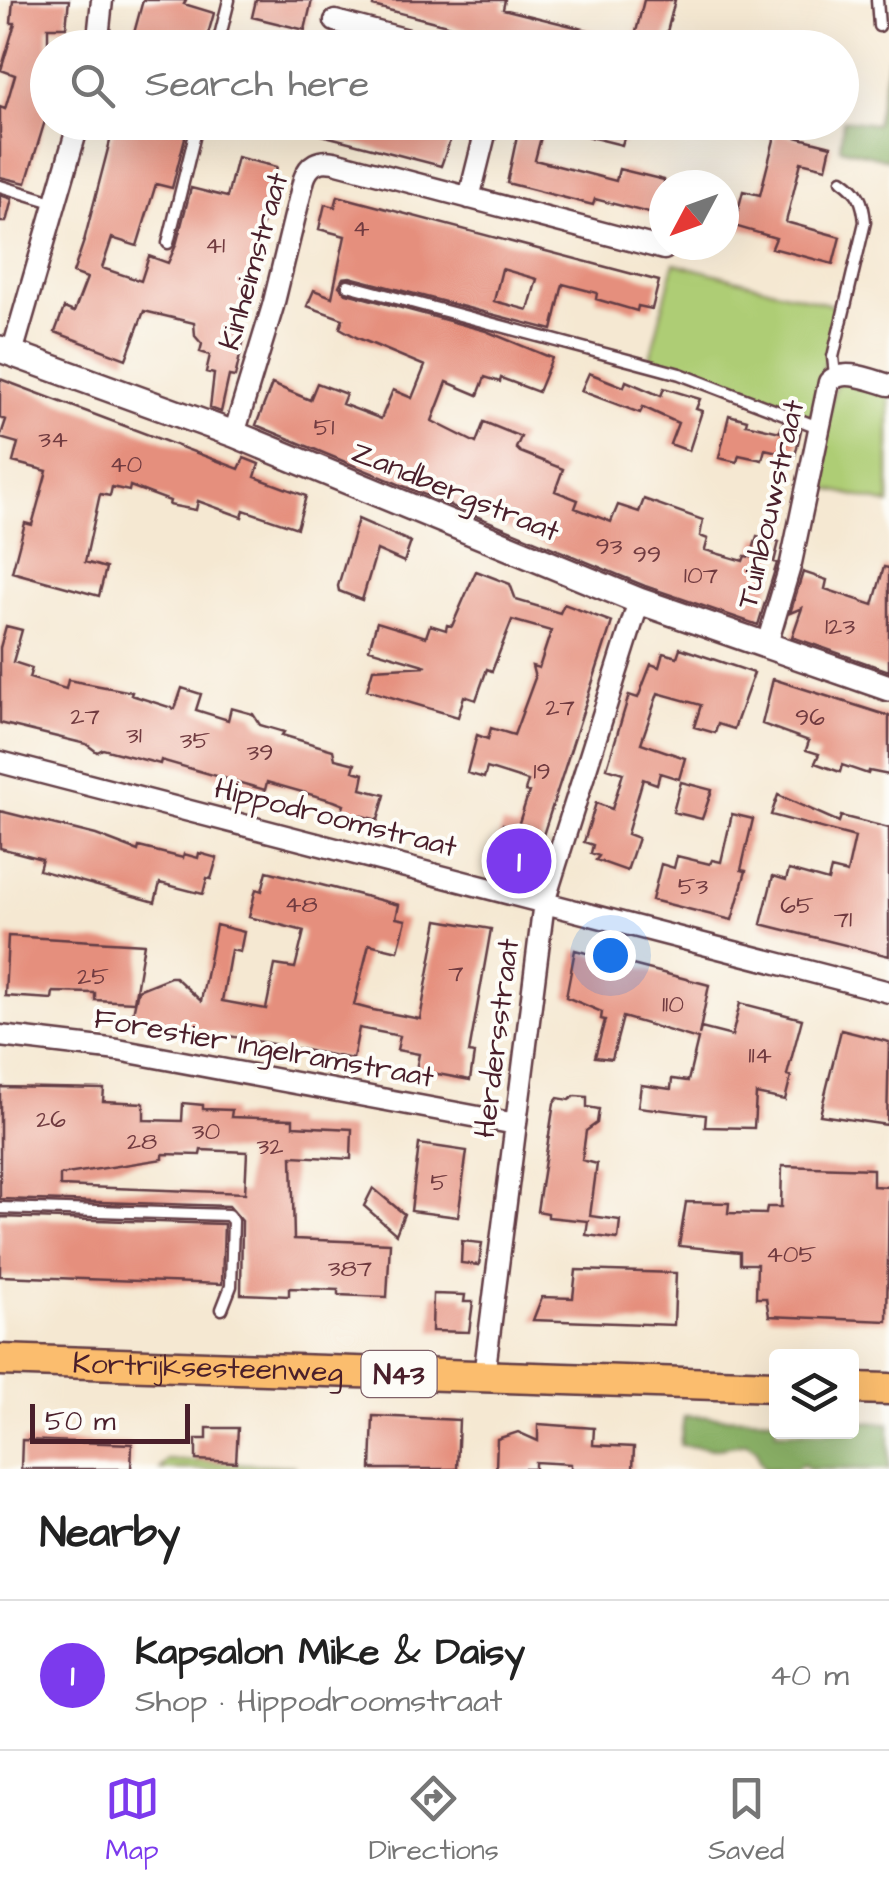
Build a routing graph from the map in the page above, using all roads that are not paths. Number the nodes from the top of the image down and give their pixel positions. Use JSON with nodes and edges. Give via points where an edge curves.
{"nodes":[{"id":1,"x":102,"y":0,"type":"edge"},
{"id":2,"x":230,"y":0,"type":"edge"},
{"id":3,"x":877,"y":0,"type":"edge"},
{"id":4,"x":336,"y":22,"type":"dead end"},
{"id":5,"x":879,"y":26,"type":"dead end"},
{"id":6,"x":100,"y":30,"type":"edge"},
{"id":7,"x":222,"y":30,"type":"edge"},
{"id":8,"x":368,"y":30,"type":"edge"},
{"id":9,"x":74,"y":140,"type":"edge"},
{"id":10,"x":194,"y":140,"type":"edge"},
{"id":11,"x":484,"y":140,"type":"edge"},
{"id":12,"x":842,"y":180,"type":"dead end"},
{"id":13,"x":0,"y":186,"type":"edge"},
{"id":14,"x":469,"y":198,"type":"junction"},
{"id":15,"x":56,"y":203,"type":"junction"},
{"id":16,"x":168,"y":243,"type":"dead end"},
{"id":17,"x":649,"y":245,"type":"edge"},
{"id":18,"x":348,"y":285,"type":"dead end"},
{"id":19,"x":6,"y":351,"type":"edge"},
{"id":20,"x":835,"y":375,"type":"junction"},
{"id":21,"x":889,"y":385,"type":"edge"},
{"id":22,"x":818,"y":427,"type":"junction"},
{"id":23,"x":234,"y":434,"type":"junction"},
{"id":24,"x":639,"y":601,"type":"junction"},
{"id":25,"x":767,"y":644,"type":"junction"},
{"id":26,"x":889,"y":688,"type":"edge"},
{"id":27,"x":0,"y":762,"type":"edge"},
{"id":28,"x":544,"y":902,"type":"junction"},
{"id":29,"x":889,"y":992,"type":"edge"},
{"id":30,"x":0,"y":1036,"type":"edge"},
{"id":31,"x":516,"y":1124,"type":"junction"},
{"id":32,"x":0,"y":1208,"type":"edge"},
{"id":33,"x":222,"y":1309,"type":"dead end"},
{"id":34,"x":0,"y":1360,"type":"edge"},
{"id":35,"x":484,"y":1376,"type":"junction"},
{"id":36,"x":769,"y":1386,"type":"edge"},
{"id":37,"x":859,"y":1388,"type":"edge"},
{"id":38,"x":889,"y":1390,"type":"edge"}],
"edges":[{"from":1,"to":6,"type":"street"},
{"from":2,"to":7,"type":"lane"},
{"from":3,"to":5,"type":"lane"},
{"from":4,"to":8,"type":"street"},
{"from":9,"to":15,"type":"street"},
{"from":10,"to":16,"type":"lane"},
{"from":11,"to":14,"type":"street"},
{"from":12,"to":20,"type":"lane","via":[[856,190],[865,222],[833,357]]},
{"from":13,"to":15,"type":"lane"},
{"from":14,"to":17,"type":"street","name":"Kinheimstraat"},
{"from":14,"to":23,"type":"street","name":"Kinheimstraat","via":[[334,162],[310,167]]},
{"from":15,"to":19,"type":"street"},
{"from":18,"to":22,"type":"lane","via":[[680,374]]},
{"from":19,"to":23,"type":"street","name":"Zandbergstraat"},
{"from":20,"to":21,"type":"street","name":"Tuinbouwstraat"},
{"from":20,"to":22,"type":"street","name":"Tuinbouwstraat"},
{"from":22,"to":25,"type":"street","name":"Tuinbouwstraat"},
{"from":23,"to":24,"type":"street","name":"Zandbergstraat"},
{"from":24,"to":25,"type":"street","name":"Zandbergstraat"},
{"from":24,"to":28,"type":"street","name":"Herdersstraat"},
{"from":25,"to":26,"type":"street","name":"Zandbergstraat"},
{"from":27,"to":28,"type":"street","name":"Hippodroomstraat"},
{"from":28,"to":29,"type":"street","name":"Hippodroomstraat"},
{"from":28,"to":31,"type":"street","name":"Herdersstraat"},
{"from":30,"to":31,"type":"street","name":"Forestier Ingelramstraat","via":[[118,1050]]},
{"from":31,"to":35,"type":"street","name":"Herdersstraat"},
{"from":32,"to":33,"type":"lane","via":[[228,1215],[230,1286]]},
{"from":34,"to":35,"type":"main road","name":"Kortrijksesteenweg","number":"N43"},
{"from":35,"to":36,"type":"main road","name":"Kortrijksesteenweg","number":"N43"},
{"from":37,"to":38,"type":"main road"}]}
